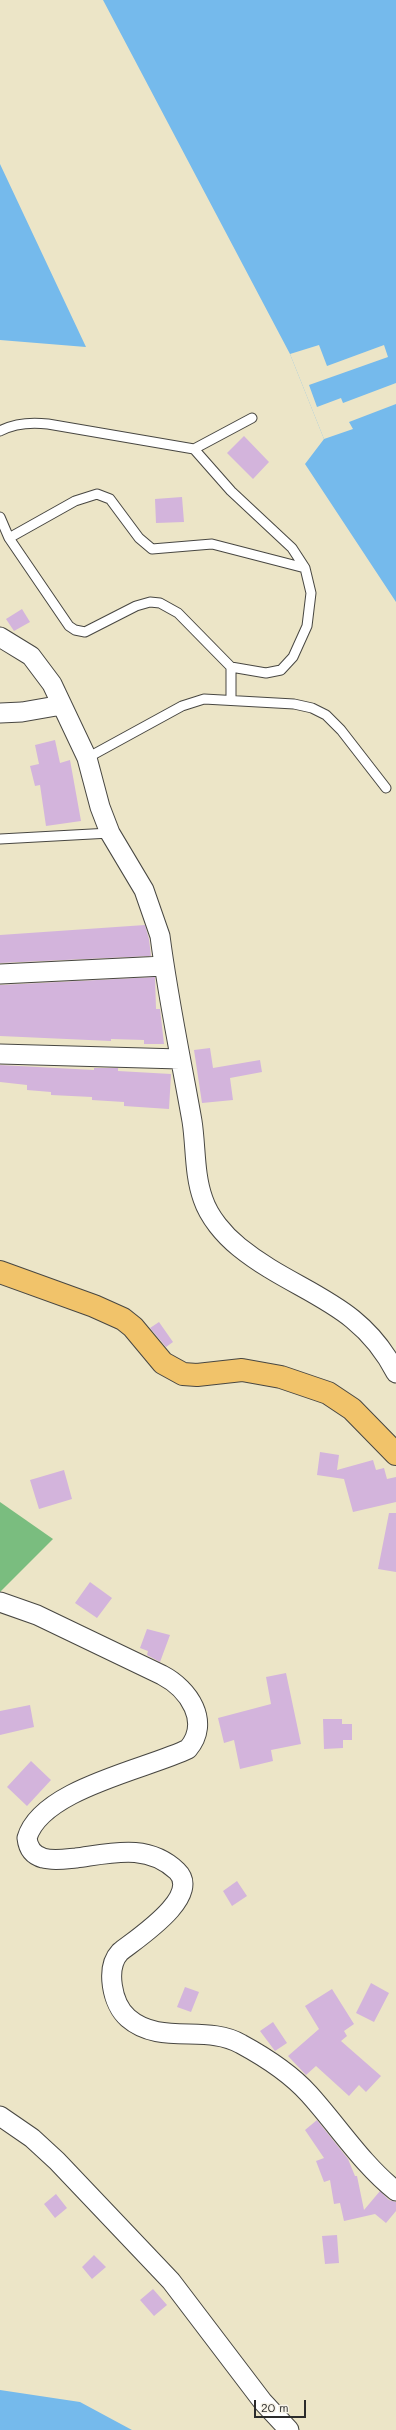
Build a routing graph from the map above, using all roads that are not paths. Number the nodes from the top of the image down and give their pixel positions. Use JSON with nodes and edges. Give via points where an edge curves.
{"nodes":[{"id":1,"x":252,"y":418,"type":"dead end"},
{"id":2,"x":0,"y":431,"type":"edge"},
{"id":3,"x":194,"y":449,"type":"junction"},
{"id":4,"x":0,"y":517,"type":"edge"},
{"id":5,"x":9,"y":538,"type":"junction"},
{"id":6,"x":305,"y":568,"type":"junction"},
{"id":7,"x":0,"y":637,"type":"edge"},
{"id":8,"x":231,"y":667,"type":"junction"},
{"id":9,"x":231,"y":700,"type":"junction"},
{"id":10,"x":62,"y":705,"type":"junction"},
{"id":11,"x":0,"y":713,"type":"edge"},
{"id":12,"x":87,"y":758,"type":"junction"},
{"id":13,"x":386,"y":788,"type":"dead end"},
{"id":14,"x":110,"y":833,"type":"junction"},
{"id":15,"x":0,"y":839,"type":"edge"},
{"id":16,"x":164,"y":966,"type":"junction"},
{"id":17,"x":0,"y":974,"type":"edge"},
{"id":18,"x":0,"y":1054,"type":"edge"},
{"id":19,"x":180,"y":1060,"type":"junction"},
{"id":20,"x":0,"y":1272,"type":"edge"},
{"id":21,"x":396,"y":1374,"type":"edge"},
{"id":22,"x":396,"y":1454,"type":"edge"},
{"id":23,"x":0,"y":1602,"type":"edge"},
{"id":24,"x":0,"y":2116,"type":"edge"},
{"id":25,"x":396,"y":2191,"type":"edge"},
{"id":26,"x":289,"y":2430,"type":"edge"}],
"edges":[{"from":1,"to":3,"type":"lane"},
{"from":2,"to":3,"type":"lane","via":[[9,426],[31,422]]},
{"from":3,"to":6,"type":"lane","via":[[226,486],[292,548]]},
{"from":4,"to":5,"type":"lane"},
{"from":5,"to":6,"type":"lane","via":[[75,501],[97,494],[110,499],[139,538],[152,549],[212,544]]},
{"from":5,"to":8,"type":"lane","via":[[75,630],[85,632],[136,606],[150,602],[160,603],[183,618]]},
{"from":6,"to":8,"type":"lane","via":[[311,593],[307,626],[293,657],[281,670],[266,673]]},
{"from":7,"to":10,"type":"street","via":[[31,656],[49,679]]},
{"from":8,"to":9,"type":"lane"},
{"from":9,"to":12,"type":"lane","via":[[204,699],[182,706]]},
{"from":9,"to":13,"type":"lane","via":[[294,704],[312,708],[326,715],[341,730]]},
{"from":10,"to":11,"type":"street"},
{"from":10,"to":12,"type":"street"},
{"from":12,"to":14,"type":"street"},
{"from":14,"to":15,"type":"lane"},
{"from":14,"to":16,"type":"street","via":[[144,890],[153,911]]},
{"from":16,"to":17,"type":"street"},
{"from":16,"to":19,"type":"street"},
{"from":18,"to":19,"type":"street"},
{"from":19,"to":21,"type":"street","via":[[203,1199],[222,1231],[254,1258],[328,1300],[359,1323],[376,1340]]},
{"from":20,"to":22,"type":"highway","via":[[123,1319],[133,1327],[163,1363],[183,1374],[242,1370],[281,1377],[328,1393],[352,1408]]},
{"from":23,"to":25,"type":"street","via":[[36,1615],[162,1675],[180,1686],[192,1700],[197,1726],[194,1743],[188,1750],[108,1777],[86,1788],[33,1823],[27,1838],[31,1850],[42,1858],[67,1859],[114,1852],[140,1852],[168,1864],[181,1875],[184,1886],[176,1904],[120,1952],[113,1962],[113,1987],[121,2009],[139,2026],[156,2031],[222,2036],[251,2049],[308,2093]]},
{"from":24,"to":26,"type":"street","via":[[32,2138],[56,2161],[171,2281],[264,2402]]}]}
